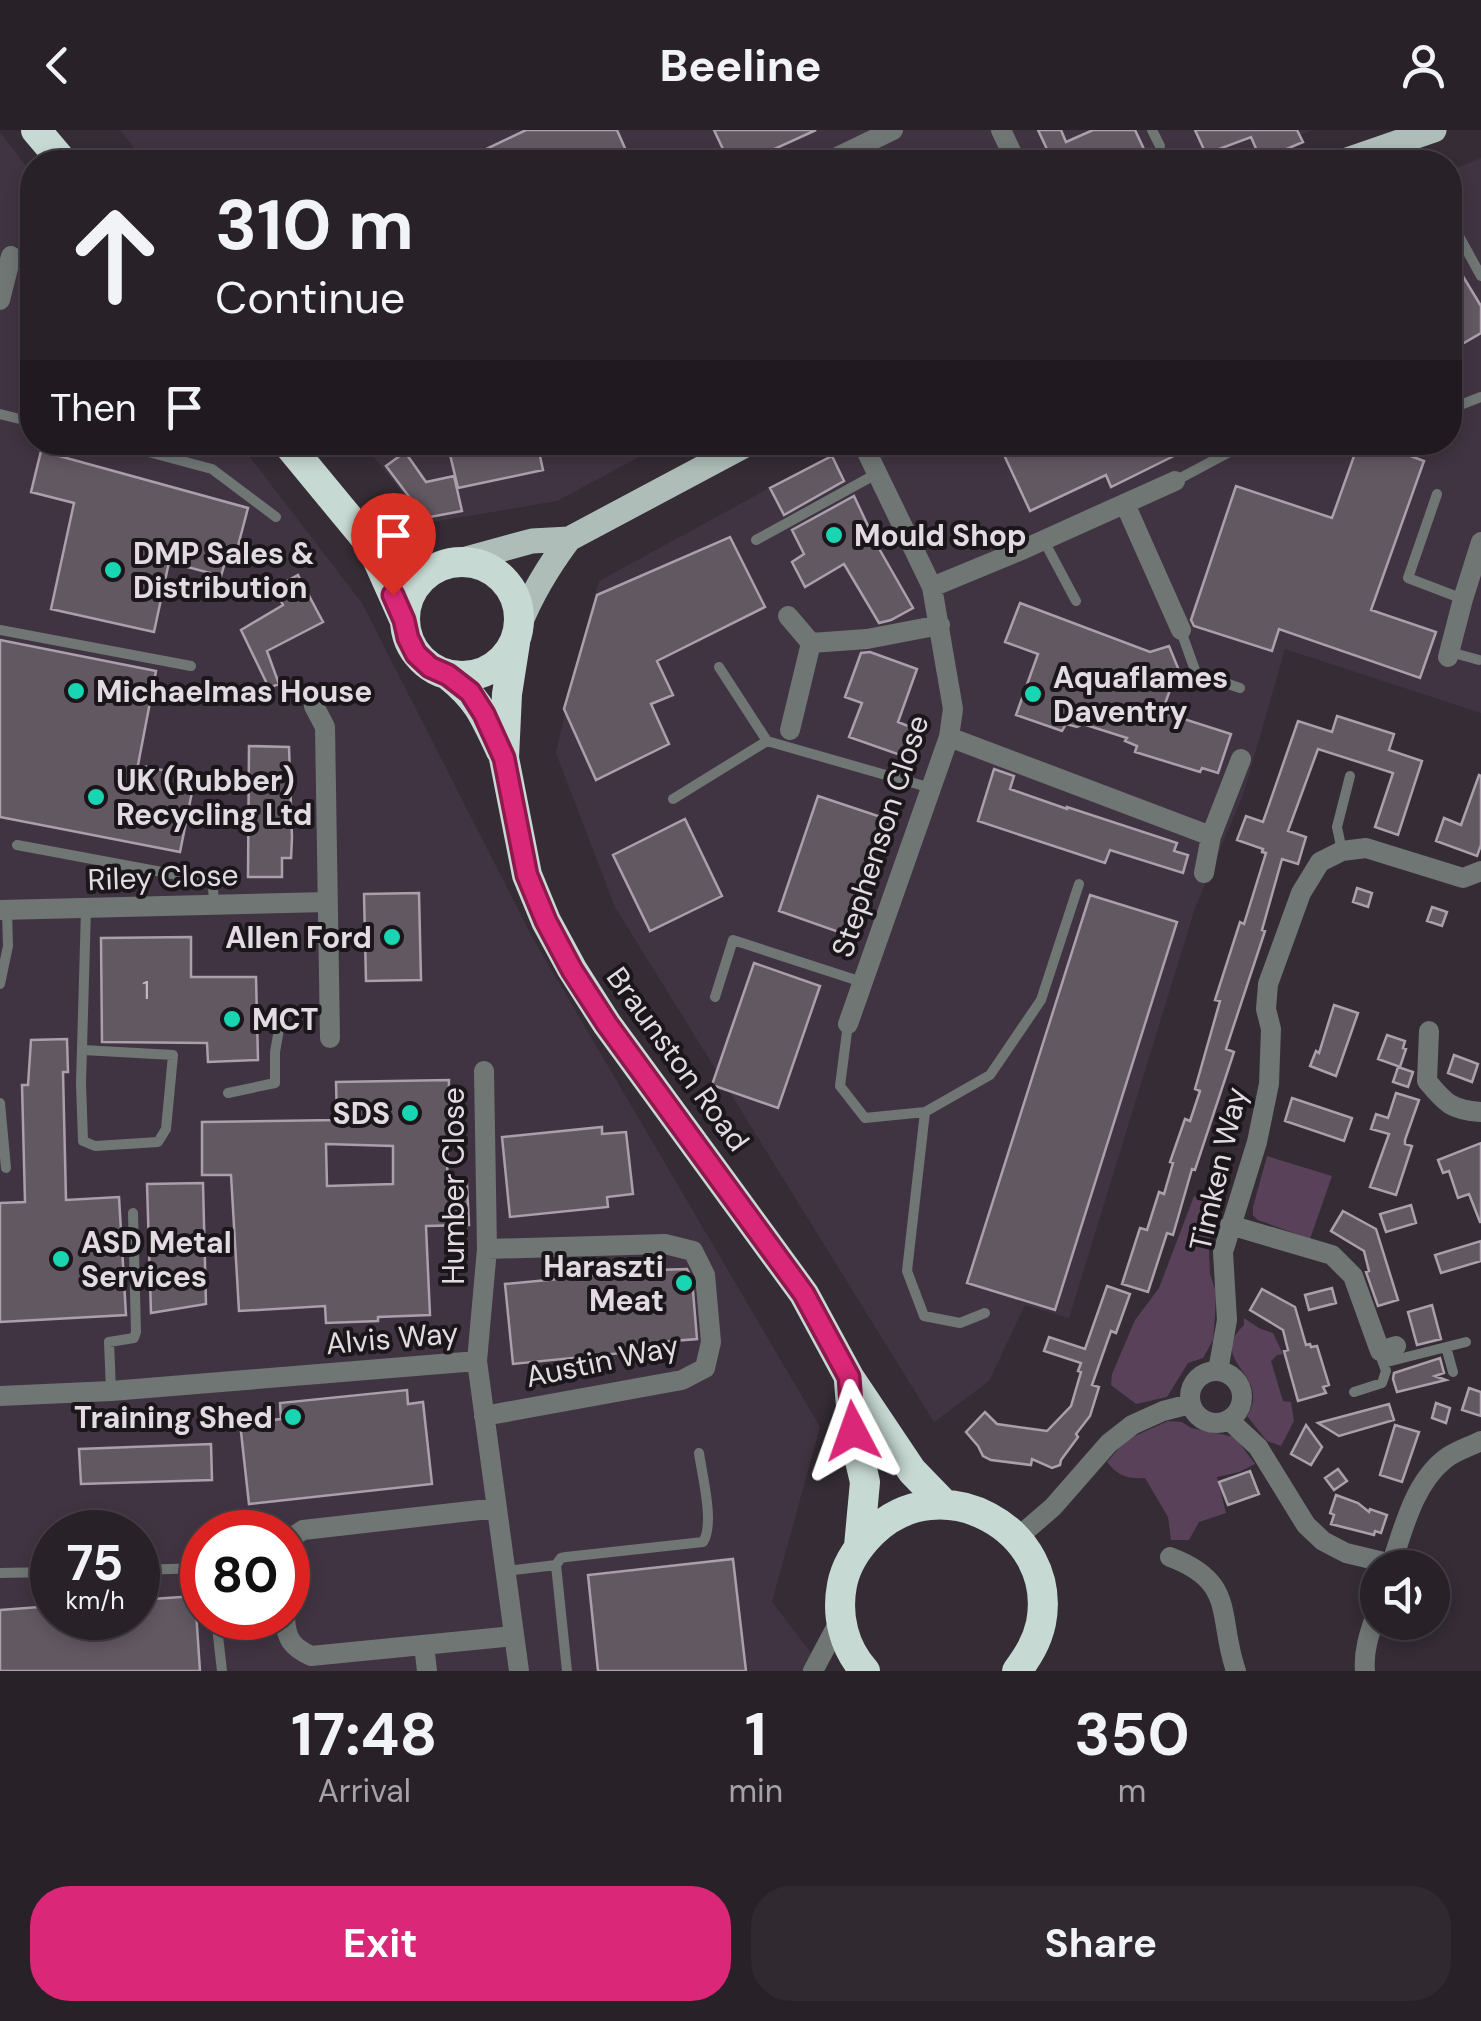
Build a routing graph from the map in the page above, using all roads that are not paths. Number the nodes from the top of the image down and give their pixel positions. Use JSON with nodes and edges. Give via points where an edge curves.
{"nodes":[{"id":1,"x":36,"y":130,"type":"edge"},
{"id":2,"x":893,"y":130,"type":"edge"},
{"id":3,"x":1152,"y":130,"type":"edge"},
{"id":4,"x":1434,"y":130,"type":"edge"},
{"id":5,"x":1160,"y":146,"type":"dead end"},
{"id":6,"x":53,"y":150,"type":"edge"},
{"id":7,"x":852,"y":150,"type":"edge"},
{"id":8,"x":1376,"y":150,"type":"edge"},
{"id":9,"x":1462,"y":242,"type":"edge"},
{"id":10,"x":10,"y":256,"type":"dead end"},
{"id":11,"x":1481,"y":276,"type":"edge"},
{"id":12,"x":0,"y":300,"type":"edge"},
{"id":13,"x":162,"y":455,"type":"edge"},
{"id":14,"x":297,"y":455,"type":"edge"},
{"id":15,"x":727,"y":455,"type":"edge"},
{"id":16,"x":869,"y":455,"type":"edge"},
{"id":17,"x":1224,"y":455,"type":"edge"},
{"id":18,"x":878,"y":473,"type":"junction"},
{"id":19,"x":1175,"y":481,"type":"joint"},
{"id":20,"x":1437,"y":494,"type":"dead end"},
{"id":21,"x":1125,"y":504,"type":"junction"},
{"id":22,"x":276,"y":517,"type":"dead end"},
{"id":23,"x":569,"y":539,"type":"junction"},
{"id":24,"x":756,"y":540,"type":"dead end"},
{"id":25,"x":1044,"y":540,"type":"junction"},
{"id":26,"x":1481,"y":542,"type":"edge"},
{"id":27,"x":371,"y":545,"type":"junction"},
{"id":28,"x":445,"y":565,"type":"junction"},
{"id":29,"x":932,"y":587,"type":"junction"},
{"id":30,"x":1076,"y":601,"type":"dead end"},
{"id":31,"x":1472,"y":602,"type":"edge"},
{"id":32,"x":788,"y":616,"type":"dead end"},
{"id":33,"x":404,"y":620,"type":"junction"},
{"id":34,"x":940,"y":625,"type":"junction"},
{"id":35,"x":0,"y":630,"type":"edge"},
{"id":36,"x":1180,"y":630,"type":"joint"},
{"id":37,"x":517,"y":634,"type":"junction"},
{"id":38,"x":811,"y":643,"type":"junction"},
{"id":39,"x":1449,"y":654,"type":"joint"},
{"id":40,"x":1479,"y":660,"type":"edge"},
{"id":41,"x":190,"y":666,"type":"dead end"},
{"id":42,"x":718,"y":667,"type":"dead end"},
{"id":43,"x":448,"y":675,"type":"junction"},
{"id":44,"x":1240,"y":688,"type":"dead end"},
{"id":45,"x":314,"y":706,"type":"dead end"},
{"id":46,"x":790,"y":730,"type":"dead end"},
{"id":47,"x":949,"y":737,"type":"junction"},
{"id":48,"x":767,"y":741,"type":"junction"},
{"id":49,"x":504,"y":758,"type":"junction"},
{"id":50,"x":1241,"y":759,"type":"dead end"},
{"id":51,"x":1350,"y":776,"type":"dead end"},
{"id":52,"x":931,"y":788,"type":"junction"},
{"id":53,"x":673,"y":799,"type":"dead end"},
{"id":54,"x":1212,"y":836,"type":"junction"},
{"id":55,"x":17,"y":845,"type":"dead end"},
{"id":56,"x":1342,"y":851,"type":"junction"},
{"id":57,"x":1204,"y":872,"type":"dead end"},
{"id":58,"x":1481,"y":872,"type":"edge"},
{"id":59,"x":1079,"y":884,"type":"dead end"},
{"id":60,"x":328,"y":902,"type":"junction"},
{"id":61,"x":214,"y":905,"type":"junction"},
{"id":62,"x":86,"y":909,"type":"junction"},
{"id":63,"x":3,"y":910,"type":"edge"},
{"id":64,"x":863,"y":982,"type":"junction"},
{"id":65,"x":0,"y":984,"type":"edge"},
{"id":66,"x":714,"y":997,"type":"dead end"},
{"id":67,"x":329,"y":1008,"type":"junction"},
{"id":68,"x":848,"y":1024,"type":"joint"},
{"id":69,"x":1428,"y":1031,"type":"dead end"},
{"id":70,"x":330,"y":1038,"type":"dead end"},
{"id":71,"x":82,"y":1050,"type":"junction"},
{"id":72,"x":484,"y":1071,"type":"dead end"},
{"id":73,"x":228,"y":1094,"type":"dead end"},
{"id":74,"x":0,"y":1103,"type":"edge"},
{"id":75,"x":925,"y":1112,"type":"junction"},
{"id":76,"x":1481,"y":1112,"type":"edge"},
{"id":77,"x":6,"y":1168,"type":"dead end"},
{"id":78,"x":133,"y":1214,"type":"dead end"},
{"id":79,"x":1230,"y":1225,"type":"junction"},
{"id":80,"x":487,"y":1250,"type":"junction"},
{"id":81,"x":985,"y":1313,"type":"dead end"},
{"id":82,"x":1466,"y":1342,"type":"dead end"},
{"id":83,"x":1446,"y":1347,"type":"junction"},
{"id":84,"x":1386,"y":1354,"type":"junction"},
{"id":85,"x":477,"y":1361,"type":"junction"},
{"id":86,"x":1218,"y":1371,"type":"junction"},
{"id":87,"x":1453,"y":1372,"type":"dead end"},
{"id":88,"x":849,"y":1377,"type":"junction"},
{"id":89,"x":111,"y":1392,"type":"junction"},
{"id":90,"x":1354,"y":1392,"type":"dead end"},
{"id":91,"x":0,"y":1396,"type":"edge"},
{"id":92,"x":1190,"y":1404,"type":"junction"},
{"id":93,"x":484,"y":1416,"type":"junction"},
{"id":94,"x":1229,"y":1420,"type":"junction"},
{"id":95,"x":1481,"y":1441,"type":"edge"},
{"id":96,"x":699,"y":1452,"type":"dead end"},
{"id":97,"x":944,"y":1504,"type":"junction"},
{"id":98,"x":497,"y":1508,"type":"junction"},
{"id":99,"x":310,"y":1529,"type":"edge"},
{"id":100,"x":1017,"y":1538,"type":"junction"},
{"id":101,"x":859,"y":1546,"type":"junction"},
{"id":102,"x":1397,"y":1550,"type":"edge"},
{"id":103,"x":1170,"y":1557,"type":"dead end"},
{"id":104,"x":1360,"y":1557,"type":"edge"},
{"id":105,"x":556,"y":1565,"type":"junction"},
{"id":106,"x":506,"y":1571,"type":"junction"},
{"id":107,"x":30,"y":1572,"type":"edge"},
{"id":108,"x":0,"y":1573,"type":"edge"},
{"id":109,"x":840,"y":1620,"type":"junction"},
{"id":110,"x":514,"y":1636,"type":"junction"},
{"id":111,"x":218,"y":1640,"type":"edge"},
{"id":112,"x":289,"y":1640,"type":"edge"},
{"id":113,"x":1367,"y":1640,"type":"edge"},
{"id":114,"x":424,"y":1645,"type":"junction"},
{"id":115,"x":1030,"y":1664,"type":"edge"},
{"id":116,"x":222,"y":1671,"type":"edge"},
{"id":117,"x":427,"y":1671,"type":"edge"},
{"id":118,"x":519,"y":1671,"type":"edge"},
{"id":119,"x":568,"y":1671,"type":"edge"},
{"id":120,"x":813,"y":1671,"type":"edge"},
{"id":121,"x":865,"y":1671,"type":"edge"},
{"id":122,"x":1236,"y":1671,"type":"edge"},
{"id":123,"x":1364,"y":1671,"type":"edge"}],
"edges":[{"from":1,"to":6,"type":"highway"},
{"from":2,"to":7,"type":"street"},
{"from":3,"to":5,"type":"lane"},
{"from":4,"to":8,"type":"main road"},
{"from":9,"to":11,"type":"lane"},
{"from":10,"to":12,"type":"street"},
{"from":13,"to":22,"type":"lane","via":[[212,468]]},
{"from":14,"to":27,"type":"highway"},
{"from":15,"to":23,"type":"main road"},
{"from":16,"to":18,"type":"street","name":"Stephenson Close"},
{"from":17,"to":19,"type":"lane"},
{"from":18,"to":24,"type":"lane"},
{"from":18,"to":29,"type":"street","name":"Stephenson Close"},
{"from":19,"to":21,"type":"street"},
{"from":20,"to":31,"type":"lane","via":[[1408,578]]},
{"from":21,"to":25,"type":"street"},
{"from":21,"to":36,"type":"street"},
{"from":23,"to":28,"type":"main road","via":[[532,541]]},
{"from":23,"to":37,"type":"main road","via":[[543,574]]},
{"from":25,"to":29,"type":"street"},
{"from":25,"to":30,"type":"lane"},
{"from":26,"to":31,"type":"street"},
{"from":27,"to":28,"type":"highway","via":[[406,562]]},
{"from":27,"to":33,"type":"highway"},
{"from":28,"to":33,"type":"highway","via":[[413,589]]},
{"from":28,"to":37,"type":"highway","via":[[472,562],[502,578],[519,609]]},
{"from":29,"to":34,"type":"street","name":"Stephenson Close"},
{"from":31,"to":39,"type":"street"},
{"from":32,"to":38,"type":"street"},
{"from":33,"to":43,"type":"highway","via":[[416,654]]},
{"from":34,"to":38,"type":"street"},
{"from":34,"to":47,"type":"street","name":"Stephenson Close","via":[[953,709]]},
{"from":35,"to":41,"type":"lane"},
{"from":36,"to":44,"type":"lane","via":[[1196,673]]},
{"from":37,"to":43,"type":"highway","via":[[494,667]]},
{"from":37,"to":49,"type":"highway","name":"Braunston Road"},
{"from":38,"to":46,"type":"street"},
{"from":39,"to":40,"type":"lane"},
{"from":42,"to":48,"type":"lane"},
{"from":43,"to":49,"type":"highway","name":"Braunston Road","via":[[470,692]]},
{"from":45,"to":60,"type":"street","via":[[325,726]]},
{"from":47,"to":52,"type":"street","name":"Stephenson Close"},
{"from":47,"to":54,"type":"street"},
{"from":48,"to":52,"type":"lane"},
{"from":48,"to":53,"type":"lane"},
{"from":49,"to":88,"type":"highway","name":"Braunston Road","via":[[527,875],[572,970],[804,1294]]},
{"from":50,"to":54,"type":"street"},
{"from":51,"to":56,"type":"lane","via":[[1337,827]]},
{"from":52,"to":64,"type":"street","name":"Stephenson Close"},
{"from":54,"to":57,"type":"street"},
{"from":55,"to":61,"type":"lane","via":[[210,881]]},
{"from":56,"to":58,"type":"street","via":[[1366,848],[1463,878]]},
{"from":56,"to":79,"type":"street","name":"Timken Way","via":[[1320,862],[1302,893],[1268,984],[1270,1084]]},
{"from":59,"to":75,"type":"lane","via":[[1041,1000],[990,1074]]},
{"from":60,"to":61,"type":"street","name":"Riley Close"},
{"from":60,"to":67,"type":"street"},
{"from":61,"to":62,"type":"street","name":"Riley Close"},
{"from":62,"to":63,"type":"street","name":"Riley Close"},
{"from":62,"to":71,"type":"lane"},
{"from":63,"to":65,"type":"lane","via":[[8,946]]},
{"from":64,"to":66,"type":"lane","via":[[733,940]]},
{"from":64,"to":68,"type":"street","name":"Stephenson Close"},
{"from":67,"to":70,"type":"street"},
{"from":67,"to":73,"type":"lane","via":[[282,1012],[275,1084]]},
{"from":68,"to":75,"type":"lane","via":[[840,1086],[865,1118]]},
{"from":69,"to":76,"type":"street","via":[[1427,1082],[1456,1110]]},
{"from":71,"to":71,"type":"lane","via":[[83,1141],[158,1142],[166,1129],[173,1055]]},
{"from":72,"to":80,"type":"street","name":"Humber Close"},
{"from":74,"to":77,"type":"lane"},
{"from":75,"to":81,"type":"lane","via":[[906,1270],[924,1316],[960,1323]]},
{"from":78,"to":89,"type":"lane","via":[[136,1332],[109,1342]]},
{"from":79,"to":84,"type":"street","via":[[1332,1255],[1353,1276]]},
{"from":79,"to":86,"type":"street","name":"Timken Way"},
{"from":80,"to":85,"type":"street","name":"Humber Close"},
{"from":80,"to":93,"type":"street","name":"Austin Way","via":[[665,1244],[693,1251],[705,1275],[711,1342],[705,1368],[682,1380]]},
{"from":82,"to":83,"type":"lane"},
{"from":83,"to":84,"type":"lane"},
{"from":83,"to":87,"type":"lane"},
{"from":84,"to":90,"type":"lane","via":[[1382,1383]]},
{"from":85,"to":89,"type":"street","name":"Alvis Way"},
{"from":85,"to":93,"type":"street","name":"Alvis Way"},
{"from":86,"to":92,"type":"street","via":[[1193,1384]]},
{"from":86,"to":94,"type":"street","via":[[1242,1392]]},
{"from":88,"to":97,"type":"highway","name":"Braunston Road","via":[[912,1471]]},
{"from":88,"to":101,"type":"highway","name":"Braunston Road","via":[[865,1482]]},
{"from":89,"to":91,"type":"street","name":"Alvis Way"},
{"from":92,"to":94,"type":"street","via":[[1200,1418]]},
{"from":92,"to":100,"type":"street","via":[[1132,1425]]},
{"from":93,"to":98,"type":"street","name":"Alvis Way"},
{"from":94,"to":104,"type":"street","via":[[1258,1446],[1306,1525]]},
{"from":95,"to":102,"type":"street","via":[[1446,1458],[1427,1477]]},
{"from":96,"to":105,"type":"lane","via":[[708,1522],[703,1542],[566,1557]]},
{"from":97,"to":100,"type":"highway","via":[[984,1514]]},
{"from":97,"to":101,"type":"highway","via":[[912,1508],[882,1522]]},
{"from":98,"to":99,"type":"street"},
{"from":98,"to":106,"type":"street","name":"Alvis Way"},
{"from":100,"to":115,"type":"highway","via":[[1042,1592]]},
{"from":101,"to":109,"type":"highway","via":[[842,1581]]},
{"from":103,"to":122,"type":"street","via":[[1203,1573],[1216,1588]]},
{"from":105,"to":106,"type":"lane"},
{"from":105,"to":119,"type":"lane"},
{"from":106,"to":110,"type":"street","name":"Alvis Way"},
{"from":107,"to":108,"type":"lane"},
{"from":109,"to":120,"type":"street"},
{"from":109,"to":121,"type":"highway"},
{"from":110,"to":114,"type":"street"},
{"from":110,"to":118,"type":"street","name":"Alvis Way"},
{"from":111,"to":116,"type":"lane"},
{"from":112,"to":114,"type":"street","via":[[312,1656]]},
{"from":113,"to":123,"type":"street"},
{"from":114,"to":117,"type":"street"}]}
